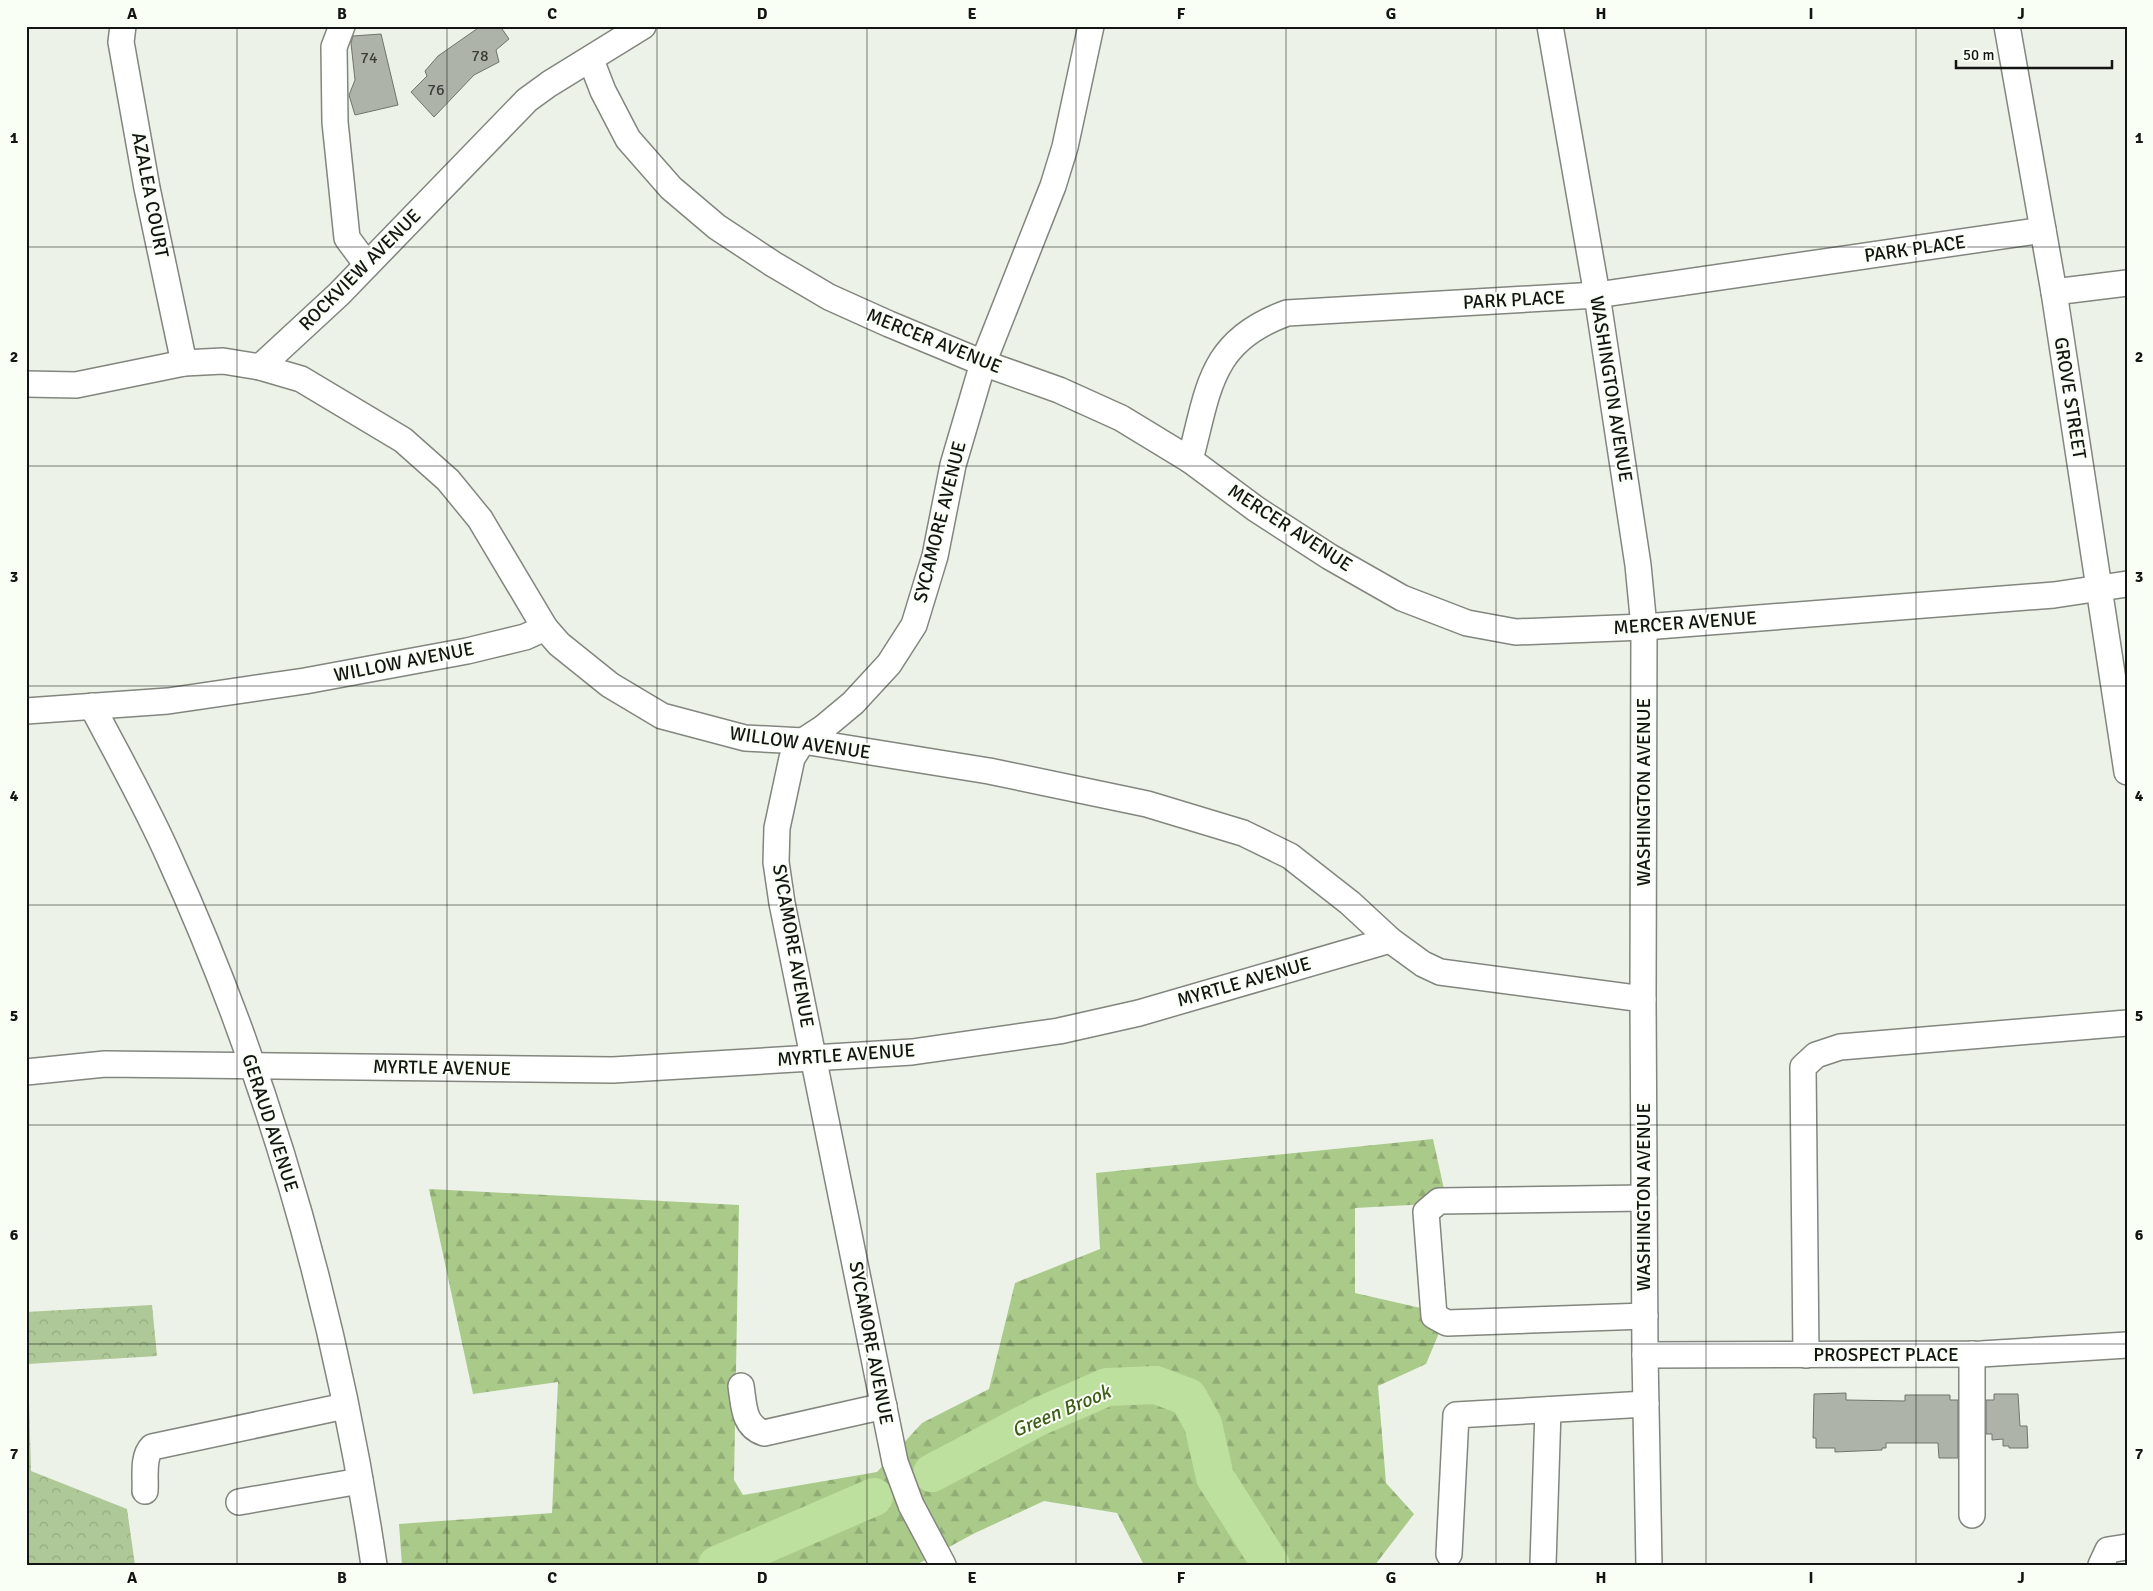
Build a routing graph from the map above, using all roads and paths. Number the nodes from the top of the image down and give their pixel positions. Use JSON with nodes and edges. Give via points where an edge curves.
{"nodes":[{"id":1,"x":123,"y":26,"type":"edge"},
{"id":2,"x":342,"y":26,"type":"edge"},
{"id":3,"x":642,"y":26,"type":"edge"},
{"id":4,"x":1091,"y":26,"type":"edge"},
{"id":5,"x":1550,"y":26,"type":"edge"},
{"id":6,"x":2007,"y":26,"type":"edge"},
{"id":7,"x":591,"y":60,"type":"junction"},
{"id":8,"x":2043,"y":230,"type":"junction"},
{"id":9,"x":367,"y":265,"type":"junction"},
{"id":10,"x":2127,"y":283,"type":"edge"},
{"id":11,"x":2054,"y":292,"type":"junction"},
{"id":12,"x":1597,"y":295,"type":"junction"},
{"id":13,"x":184,"y":363,"type":"junction"},
{"id":14,"x":983,"y":363,"type":"junction"},
{"id":15,"x":260,"y":366,"type":"junction"},
{"id":16,"x":26,"y":384,"type":"edge"},
{"id":17,"x":1190,"y":460,"type":"junction"},
{"id":18,"x":2127,"y":584,"type":"edge"},
{"id":19,"x":2099,"y":588,"type":"junction"},
{"id":20,"x":1644,"y":627,"type":"junction"},
{"id":21,"x":545,"y":628,"type":"junction"},
{"id":22,"x":92,"y":706,"type":"junction"},
{"id":23,"x":26,"y":711,"type":"edge"},
{"id":24,"x":803,"y":741,"type":"junction"},
{"id":25,"x":2127,"y":772,"type":"edge"},
{"id":26,"x":1390,"y":940,"type":"junction"},
{"id":27,"x":1643,"y":999,"type":"junction"},
{"id":28,"x":2127,"y":1023,"type":"edge"},
{"id":29,"x":814,"y":1056,"type":"junction"},
{"id":30,"x":252,"y":1065,"type":"junction"},
{"id":31,"x":26,"y":1072,"type":"edge"},
{"id":32,"x":1644,"y":1198,"type":"junction"},
{"id":33,"x":1645,"y":1316,"type":"junction"},
{"id":34,"x":2127,"y":1345,"type":"edge"},
{"id":35,"x":1972,"y":1354,"type":"junction"},
{"id":36,"x":1645,"y":1355,"type":"junction"},
{"id":37,"x":1806,"y":1355,"type":"junction"},
{"id":38,"x":741,"y":1386,"type":"dead end"},
{"id":39,"x":1646,"y":1404,"type":"junction"},
{"id":40,"x":345,"y":1406,"type":"junction"},
{"id":41,"x":884,"y":1406,"type":"junction"},
{"id":42,"x":1548,"y":1410,"type":"junction"},
{"id":43,"x":360,"y":1481,"type":"junction"},
{"id":44,"x":146,"y":1491,"type":"dead end"},
{"id":45,"x":239,"y":1502,"type":"dead end"},
{"id":46,"x":1972,"y":1515,"type":"dead end"},
{"id":47,"x":2127,"y":1547,"type":"edge"},
{"id":48,"x":1448,"y":1554,"type":"dead end"},
{"id":49,"x":1543,"y":1564,"type":"edge"},
{"id":50,"x":374,"y":1565,"type":"edge"},
{"id":51,"x":942,"y":1565,"type":"edge"},
{"id":52,"x":1649,"y":1565,"type":"edge"},
{"id":53,"x":2101,"y":1565,"type":"edge"}],
"edges":[{"from":1,"to":13,"type":"street","name":"AZALEA COURT","via":[[121,42],[147,188]]},
{"from":2,"to":9,"type":"street","via":[[334,48],[335,122],[347,238]]},
{"from":3,"to":7,"type":"street","name":"ROCKVIEW AVENUE"},
{"from":4,"to":14,"type":"street","name":"SYCAMORE AVENUE","via":[[1065,147],[1053,186]]},
{"from":5,"to":12,"type":"street","name":"WASHINGTON AVENUE"},
{"from":6,"to":8,"type":"street","name":"GROVE STREET"},
{"from":7,"to":9,"type":"street","name":"ROCKVIEW AVENUE","via":[[528,100]]},
{"from":7,"to":14,"type":"street","name":"MERCER AVENUE","via":[[628,139],[671,188],[717,227],[829,297]]},
{"from":8,"to":11,"type":"street","name":"GROVE STREET"},
{"from":8,"to":12,"type":"street","name":"PARK PLACE"},
{"from":9,"to":15,"type":"street","name":"ROCKVIEW AVENUE"},
{"from":10,"to":11,"type":"street"},
{"from":11,"to":19,"type":"street","name":"GROVE STREET"},
{"from":12,"to":17,"type":"street","name":"PARK PLACE","via":[[1287,313],[1268,320],[1230,348],[1212,376]]},
{"from":12,"to":20,"type":"street","name":"WASHINGTON AVENUE","via":[[1638,565]]},
{"from":13,"to":15,"type":"street","via":[[223,361]]},
{"from":13,"to":16,"type":"street","via":[[76,385]]},
{"from":14,"to":17,"type":"street","name":"MERCER AVENUE","via":[[1059,390],[1121,418]]},
{"from":14,"to":24,"type":"street","name":"SYCAMORE AVENUE","via":[[953,465],[935,556],[914,625],[889,664],[853,703]]},
{"from":15,"to":21,"type":"street","via":[[301,379],[403,440],[448,480],[480,520]]},
{"from":17,"to":20,"type":"street","name":"MERCER AVENUE","via":[[1256,509],[1330,557],[1402,598],[1467,623],[1516,632]]},
{"from":18,"to":19,"type":"street","name":"MERCER AVENUE"},
{"from":19,"to":20,"type":"street","name":"MERCER AVENUE","via":[[2054,595]]},
{"from":19,"to":25,"type":"street","name":"GROVE STREET"},
{"from":20,"to":27,"type":"street","name":"WASHINGTON AVENUE"},
{"from":21,"to":22,"type":"street","name":"WILLOW AVENUE","via":[[525,637],[467,652],[305,681],[168,701]]},
{"from":21,"to":24,"type":"street","name":"WILLOW AVENUE","via":[[559,644],[610,685],[662,716],[745,738]]},
{"from":22,"to":23,"type":"street","name":"WILLOW AVENUE"},
{"from":22,"to":30,"type":"street","name":"GERAUD AVENUE","via":[[169,855],[217,968]]},
{"from":24,"to":26,"type":"street","name":"WILLOW AVENUE","via":[[998,773],[1147,804],[1243,833],[1290,856],[1350,903]]},
{"from":24,"to":29,"type":"street","name":"SYCAMORE AVENUE","via":[[792,758],[778,819],[776,862]]},
{"from":26,"to":27,"type":"street","via":[[1422,964],[1440,972]]},
{"from":26,"to":29,"type":"street","name":"MYRTLE AVENUE","via":[[1139,1013],[1059,1031],[912,1052]]},
{"from":27,"to":32,"type":"street","name":"WASHINGTON AVENUE"},
{"from":28,"to":37,"type":"street","via":[[1840,1047],[1816,1055],[1804,1067]]},
{"from":29,"to":30,"type":"street","name":"MYRTLE AVENUE","via":[[613,1070]]},
{"from":29,"to":41,"type":"street","name":"SYCAMORE AVENUE"},
{"from":30,"to":31,"type":"street","name":"MYRTLE AVENUE","via":[[105,1064]]},
{"from":30,"to":40,"type":"street","name":"GERAUD AVENUE","via":[[289,1175]]},
{"from":32,"to":33,"type":"street","name":"WASHINGTON AVENUE"},
{"from":32,"to":33,"type":"street","via":[[1439,1201],[1426,1212],[1434,1316],[1446,1323]]},
{"from":33,"to":36,"type":"street","name":"WASHINGTON AVENUE"},
{"from":34,"to":35,"type":"street","name":"PROSPECT PLACE"},
{"from":35,"to":37,"type":"street","name":"PROSPECT PLACE"},
{"from":35,"to":46,"type":"street"},
{"from":36,"to":37,"type":"street","name":"PROSPECT PLACE"},
{"from":36,"to":39,"type":"street","name":"WASHINGTON AVENUE"},
{"from":38,"to":41,"type":"street","via":[[747,1421],[764,1433]]},
{"from":39,"to":42,"type":"street"},
{"from":39,"to":52,"type":"street","name":"WASHINGTON AVENUE"},
{"from":40,"to":43,"type":"street","name":"GERAUD AVENUE"},
{"from":40,"to":44,"type":"street","via":[[152,1447],[146,1460]]},
{"from":41,"to":51,"type":"street","name":"SYCAMORE AVENUE","via":[[895,1462],[911,1505]]},
{"from":42,"to":48,"type":"street","via":[[1456,1415]]},
{"from":42,"to":49,"type":"street"},
{"from":43,"to":45,"type":"street"},
{"from":43,"to":50,"type":"street","name":"GERAUD AVENUE"},
{"from":47,"to":53,"type":"street","via":[[2108,1550]]}]}
